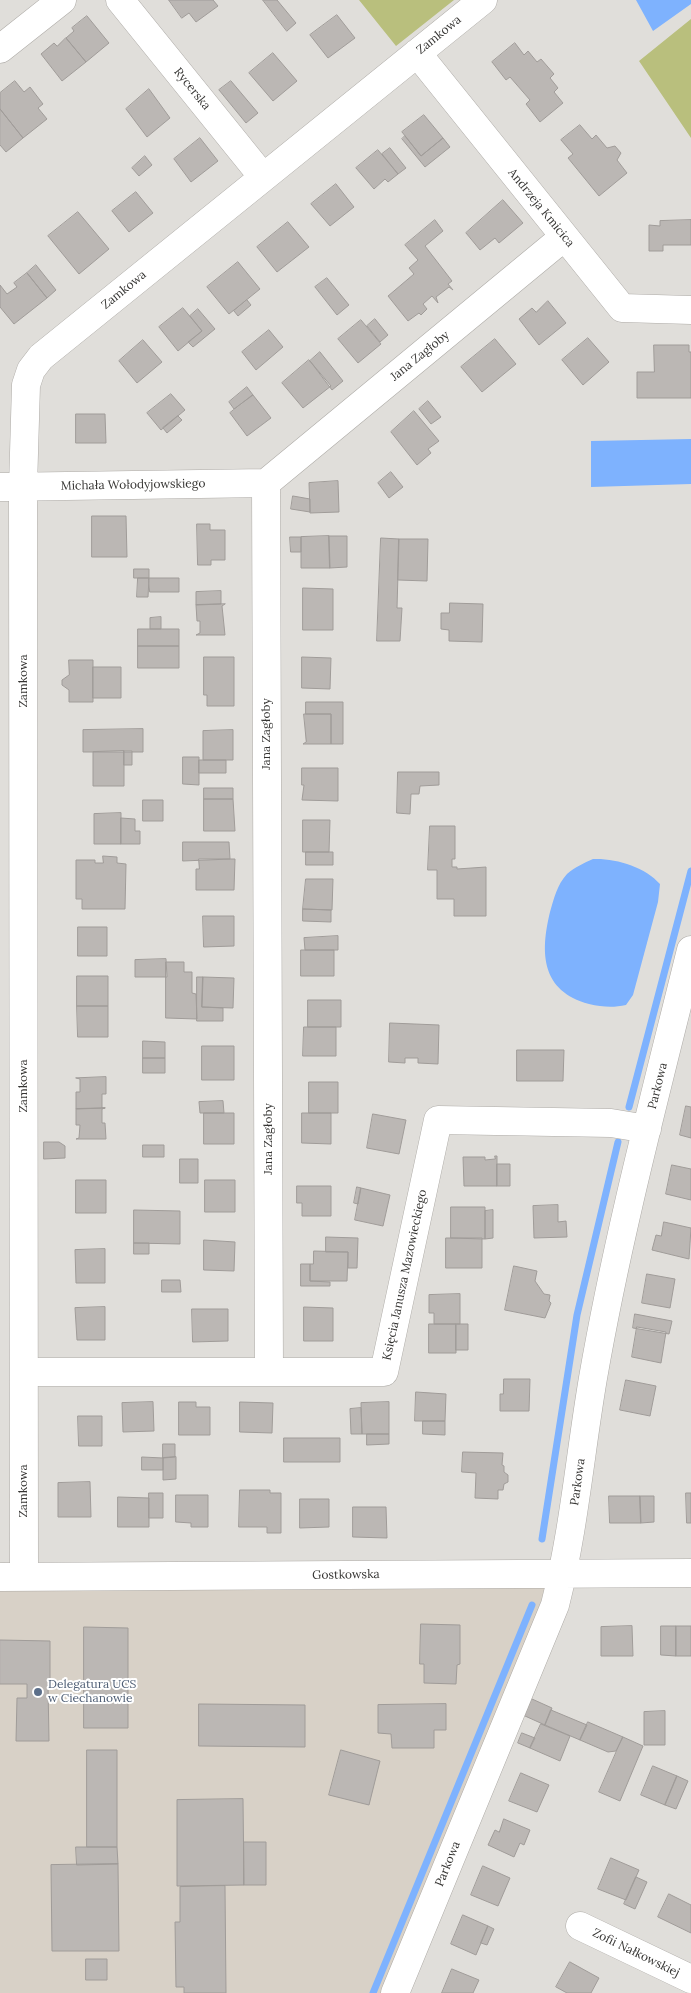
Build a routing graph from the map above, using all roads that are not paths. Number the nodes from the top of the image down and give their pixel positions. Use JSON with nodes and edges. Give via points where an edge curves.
{"nodes":[{"id":1,"x":62,"y":0,"type":"edge"},
{"id":2,"x":120,"y":0,"type":"edge"},
{"id":3,"x":483,"y":0,"type":"edge"},
{"id":4,"x":0,"y":49,"type":"edge"},
{"id":5,"x":417,"y":53,"type":"junction"},
{"id":6,"x":264,"y":177,"type":"junction"},
{"id":7,"x":564,"y":237,"type":"junction"},
{"id":8,"x":691,"y":310,"type":"edge"},
{"id":9,"x":266,"y":483,"type":"junction"},
{"id":10,"x":12,"y":487,"type":"edge"},
{"id":11,"x":691,"y":950,"type":"edge"},
{"id":12,"x":647,"y":1129,"type":"junction"},
{"id":13,"x":269,"y":1371,"type":"junction"},
{"id":14,"x":25,"y":1372,"type":"junction"},
{"id":15,"x":563,"y":1573,"type":"junction"},
{"id":16,"x":691,"y":1574,"type":"edge"},
{"id":17,"x":12,"y":1577,"type":"edge"},
{"id":18,"x":580,"y":1926,"type":"dead end"},
{"id":19,"x":691,"y":1979,"type":"edge"},
{"id":20,"x":395,"y":1993,"type":"edge"}],
"edges":[{"from":1,"to":4,"type":"street"},
{"from":2,"to":6,"type":"street","name":"Rycerska"},
{"from":3,"to":5,"type":"street","name":"Zamkowa"},
{"from":5,"to":6,"type":"street","name":"Zamkowa"},
{"from":5,"to":7,"type":"street","name":"Andrzeja Kmicica"},
{"from":6,"to":10,"type":"street","name":"Zamkowa","via":[[41,357],[31,370],[26,385]]},
{"from":7,"to":8,"type":"street","name":"Andrzeja Kmicica","via":[[622,308]]},
{"from":7,"to":9,"type":"street","name":"Jana Zagłoby"},
{"from":9,"to":10,"type":"street","name":"Michała Wołodyjowskiego"},
{"from":9,"to":13,"type":"street","name":"Jana Zagłoby"},
{"from":10,"to":14,"type":"street","name":"Zamkowa"},
{"from":11,"to":12,"type":"street","name":"Parkowa"},
{"from":12,"to":13,"type":"street","name":"Księcia Janusza Mazowieckiego","via":[[611,1124],[438,1120],[384,1372]]},
{"from":12,"to":15,"type":"street","name":"Parkowa","via":[[593,1378]]},
{"from":13,"to":14,"type":"street","name":"Księcia Janusza Mazowieckiego"},
{"from":14,"to":17,"type":"street","name":"Zamkowa"},
{"from":15,"to":16,"type":"street","name":"Gostkowska"},
{"from":15,"to":17,"type":"street","name":"Gostkowska"},
{"from":15,"to":20,"type":"street","name":"Parkowa","via":[[555,1605]]},
{"from":18,"to":19,"type":"street","name":"Zofii Nałkowskiej"}]}
